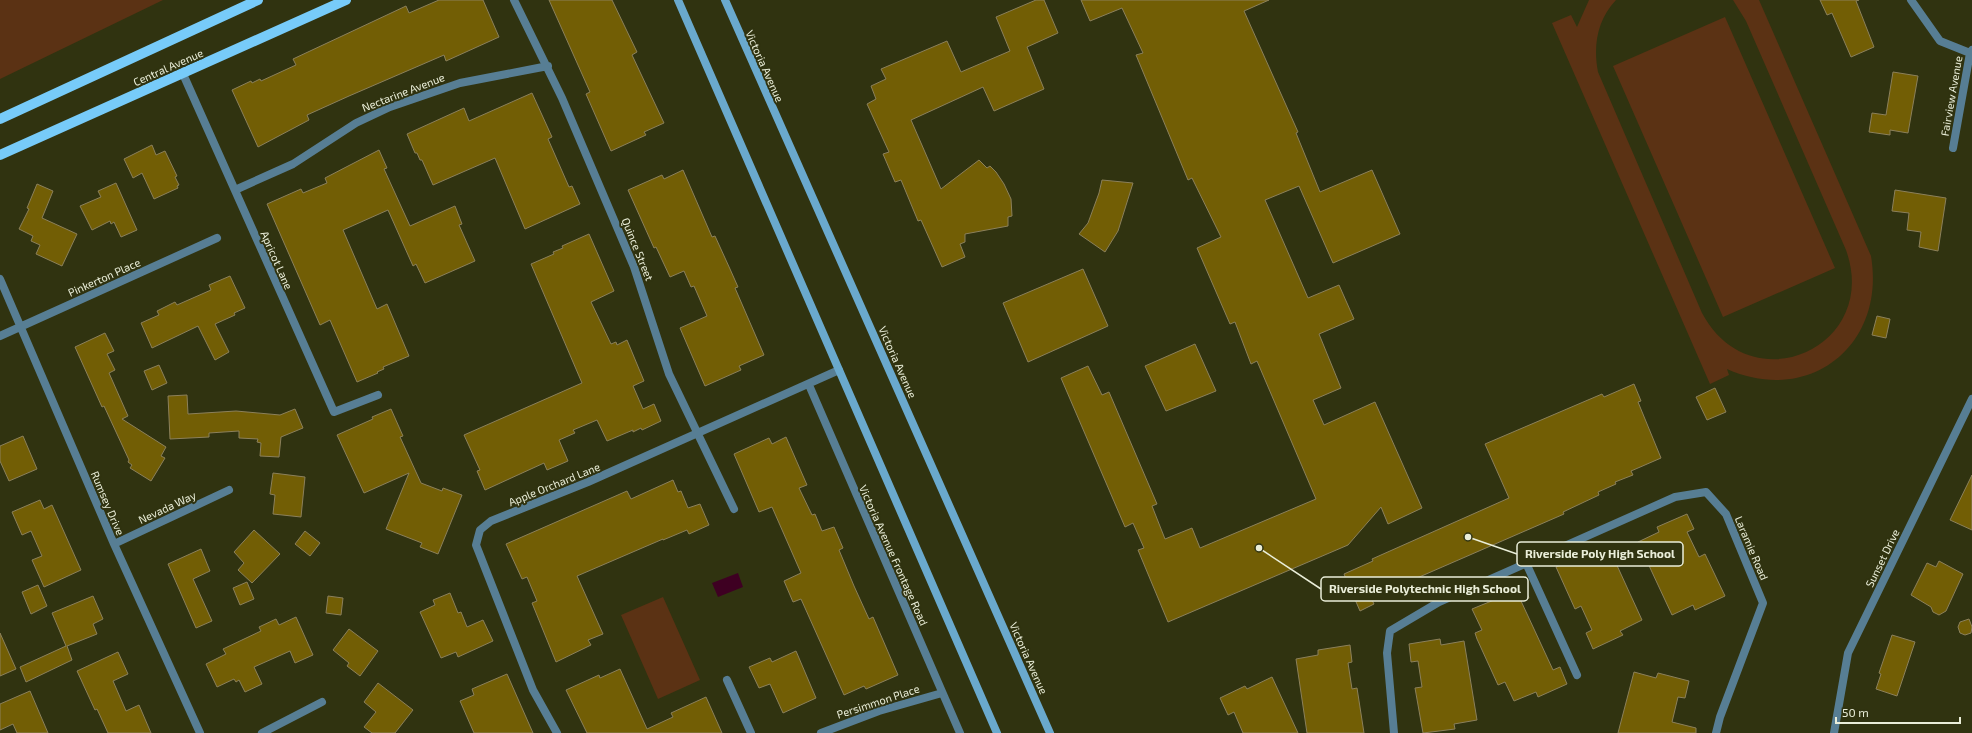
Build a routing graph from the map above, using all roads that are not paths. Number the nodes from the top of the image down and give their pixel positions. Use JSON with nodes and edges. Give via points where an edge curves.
{"nodes":[{"id":1,"x":258,"y":0,"type":"edge"},
{"id":2,"x":346,"y":0,"type":"edge"},
{"id":3,"x":514,"y":0,"type":"edge"},
{"id":4,"x":678,"y":0,"type":"edge"},
{"id":5,"x":725,"y":0,"type":"edge"},
{"id":6,"x":1911,"y":0,"type":"edge"},
{"id":7,"x":1971,"y":51,"type":"edge"},
{"id":8,"x":548,"y":66,"type":"junction"},
{"id":9,"x":183,"y":74,"type":"junction"},
{"id":10,"x":0,"y":119,"type":"edge"},
{"id":11,"x":1953,"y":148,"type":"dead end"},
{"id":12,"x":0,"y":156,"type":"edge"},
{"id":13,"x":235,"y":190,"type":"junction"},
{"id":14,"x":217,"y":238,"type":"dead end"},
{"id":15,"x":0,"y":279,"type":"edge"},
{"id":16,"x":20,"y":326,"type":"junction"},
{"id":17,"x":0,"y":336,"type":"edge"},
{"id":18,"x":839,"y":370,"type":"junction"},
{"id":19,"x":809,"y":384,"type":"junction"},
{"id":20,"x":378,"y":395,"type":"dead end"},
{"id":21,"x":1972,"y":399,"type":"edge"},
{"id":22,"x":698,"y":434,"type":"junction"},
{"id":23,"x":229,"y":490,"type":"dead end"},
{"id":24,"x":734,"y":509,"type":"dead end"},
{"id":25,"x":114,"y":544,"type":"junction"},
{"id":26,"x":1526,"y":563,"type":"junction"},
{"id":27,"x":1577,"y":675,"type":"dead end"},
{"id":28,"x":727,"y":680,"type":"dead end"},
{"id":29,"x":942,"y":693,"type":"junction"},
{"id":30,"x":322,"y":702,"type":"dead end"},
{"id":31,"x":200,"y":733,"type":"edge"},
{"id":32,"x":262,"y":733,"type":"edge"},
{"id":33,"x":556,"y":733,"type":"edge"},
{"id":34,"x":751,"y":733,"type":"edge"},
{"id":35,"x":821,"y":733,"type":"edge"},
{"id":36,"x":960,"y":733,"type":"edge"},
{"id":37,"x":997,"y":733,"type":"edge"},
{"id":38,"x":1050,"y":733,"type":"edge"},
{"id":39,"x":1394,"y":733,"type":"edge"},
{"id":40,"x":1716,"y":733,"type":"edge"},
{"id":41,"x":1834,"y":733,"type":"edge"}],
"edges":[{"from":1,"to":10,"type":"main road","name":"Central Avenue"},
{"from":2,"to":9,"type":"main road","name":"Central Avenue"},
{"from":3,"to":8,"type":"street","name":"Quince Street"},
{"from":4,"to":18,"type":"main road"},
{"from":5,"to":38,"type":"main road","name":"Victoria Avenue"},
{"from":6,"to":7,"type":"street","via":[[1940,41]]},
{"from":7,"to":11,"type":"street","name":"Fairview Avenue"},
{"from":8,"to":13,"type":"street","name":"Nectarine Avenue","via":[[460,83],[390,107],[356,123],[293,164]]},
{"from":8,"to":22,"type":"street","name":"Quince Street","via":[[637,274],[669,374]]},
{"from":9,"to":12,"type":"main road","name":"Central Avenue"},
{"from":9,"to":13,"type":"street","name":"Apricot Lane"},
{"from":13,"to":20,"type":"street","name":"Apricot Lane","via":[[334,412]]},
{"from":14,"to":16,"type":"street","name":"Pinkerton Place"},
{"from":15,"to":16,"type":"street","name":"Rumsey Drive"},
{"from":16,"to":17,"type":"street","name":"Pinkerton Place"},
{"from":16,"to":25,"type":"street","name":"Rumsey Drive"},
{"from":18,"to":19,"type":"street","name":"Apple Orchard Lane"},
{"from":18,"to":37,"type":"main road"},
{"from":19,"to":22,"type":"street","name":"Apple Orchard Lane"},
{"from":19,"to":29,"type":"street","name":"Victoria Avenue Frontage Road"},
{"from":21,"to":41,"type":"street","name":"Sunset Drive","via":[[1848,652]]},
{"from":22,"to":24,"type":"street","name":"Quince Street"},
{"from":22,"to":33,"type":"street","name":"Apple Orchard Lane","via":[[490,521],[480,530],[476,545],[533,690]]},
{"from":23,"to":25,"type":"street","name":"Nevada Way"},
{"from":25,"to":31,"type":"street","name":"Rumsey Drive"},
{"from":26,"to":27,"type":"street"},
{"from":26,"to":39,"type":"street","name":"Laramie Road","via":[[1439,602],[1390,631],[1387,652]]},
{"from":26,"to":40,"type":"street","name":"Laramie Road","via":[[1675,497],[1706,492],[1726,514],[1763,603]]},
{"from":28,"to":34,"type":"street"},
{"from":29,"to":35,"type":"street","name":"Persimmon Place","via":[[879,711]]},
{"from":29,"to":36,"type":"street","name":"Victoria Avenue Frontage Road"},
{"from":30,"to":32,"type":"street"}]}
